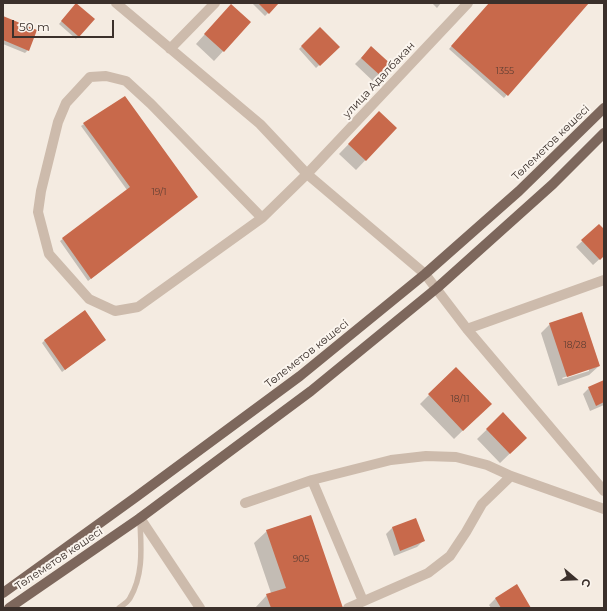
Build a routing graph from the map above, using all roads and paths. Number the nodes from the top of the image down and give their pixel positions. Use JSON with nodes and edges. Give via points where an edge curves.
{"nodes":[{"id":1,"x":116,"y":3,"type":"edge"},
{"id":2,"x":215,"y":3,"type":"edge"},
{"id":3,"x":468,"y":3,"type":"edge"},
{"id":4,"x":170,"y":49,"type":"junction"},
{"id":5,"x":604,"y":108,"type":"edge"},
{"id":6,"x":604,"y":133,"type":"edge"},
{"id":7,"x":307,"y":174,"type":"junction"},
{"id":8,"x":262,"y":218,"type":"junction"},
{"id":9,"x":425,"y":274,"type":"junction"},
{"id":10,"x":604,"y":280,"type":"edge"},
{"id":11,"x":437,"y":288,"type":"junction"},
{"id":12,"x":467,"y":329,"type":"junction"},
{"id":13,"x":510,"y":476,"type":"junction"},
{"id":14,"x":312,"y":480,"type":"junction"},
{"id":15,"x":604,"y":491,"type":"edge"},
{"id":16,"x":245,"y":503,"type":"dead end"},
{"id":17,"x":604,"y":509,"type":"edge"},
{"id":18,"x":140,"y":518,"type":"junction"},
{"id":19,"x":3,"y":593,"type":"edge"},
{"id":20,"x":363,"y":601,"type":"junction"},
{"id":21,"x":13,"y":607,"type":"edge"},
{"id":22,"x":119,"y":608,"type":"edge"},
{"id":23,"x":200,"y":608,"type":"edge"},
{"id":24,"x":348,"y":608,"type":"edge"}],
"edges":[{"from":1,"to":4,"type":"street"},
{"from":2,"to":4,"type":"street"},
{"from":3,"to":7,"type":"street","name":"улица Адалбакан"},
{"from":4,"to":7,"type":"street","via":[[260,124]]},
{"from":5,"to":9,"type":"main road","name":"Төлеметов көшесі","via":[[519,191]]},
{"from":6,"to":11,"type":"main road","name":"Төлеметов көшесі","via":[[553,184]]},
{"from":7,"to":8,"type":"street","name":"улица Адалбакан"},
{"from":7,"to":9,"type":"street"},
{"from":8,"to":8,"type":"street","name":"улица Адалбакан","via":[[138,307],[115,311],[89,300],[49,254],[38,212],[58,122],[66,102],[90,77],[106,76],[126,81]]},
{"from":9,"to":11,"type":"street"},
{"from":9,"to":19,"type":"main road","name":"Төлеметов көшесі","via":[[300,376]]},
{"from":10,"to":12,"type":"street"},
{"from":11,"to":12,"type":"street"},
{"from":11,"to":18,"type":"main road","name":"Төлеметов көшесі","via":[[311,391]]},
{"from":12,"to":15,"type":"street"},
{"from":13,"to":14,"type":"street","via":[[456,457],[426,456],[391,460]]},
{"from":13,"to":17,"type":"street"},
{"from":13,"to":20,"type":"street","via":[[482,504],[450,556],[428,573]]},
{"from":14,"to":16,"type":"street"},
{"from":14,"to":20,"type":"street"},
{"from":18,"to":21,"type":"main road","name":"Төлеметов көшесі"},
{"from":18,"to":22,"type":"lane","via":[[140,575],[130,599]]},
{"from":18,"to":23,"type":"street"},
{"from":20,"to":24,"type":"street"}]}
